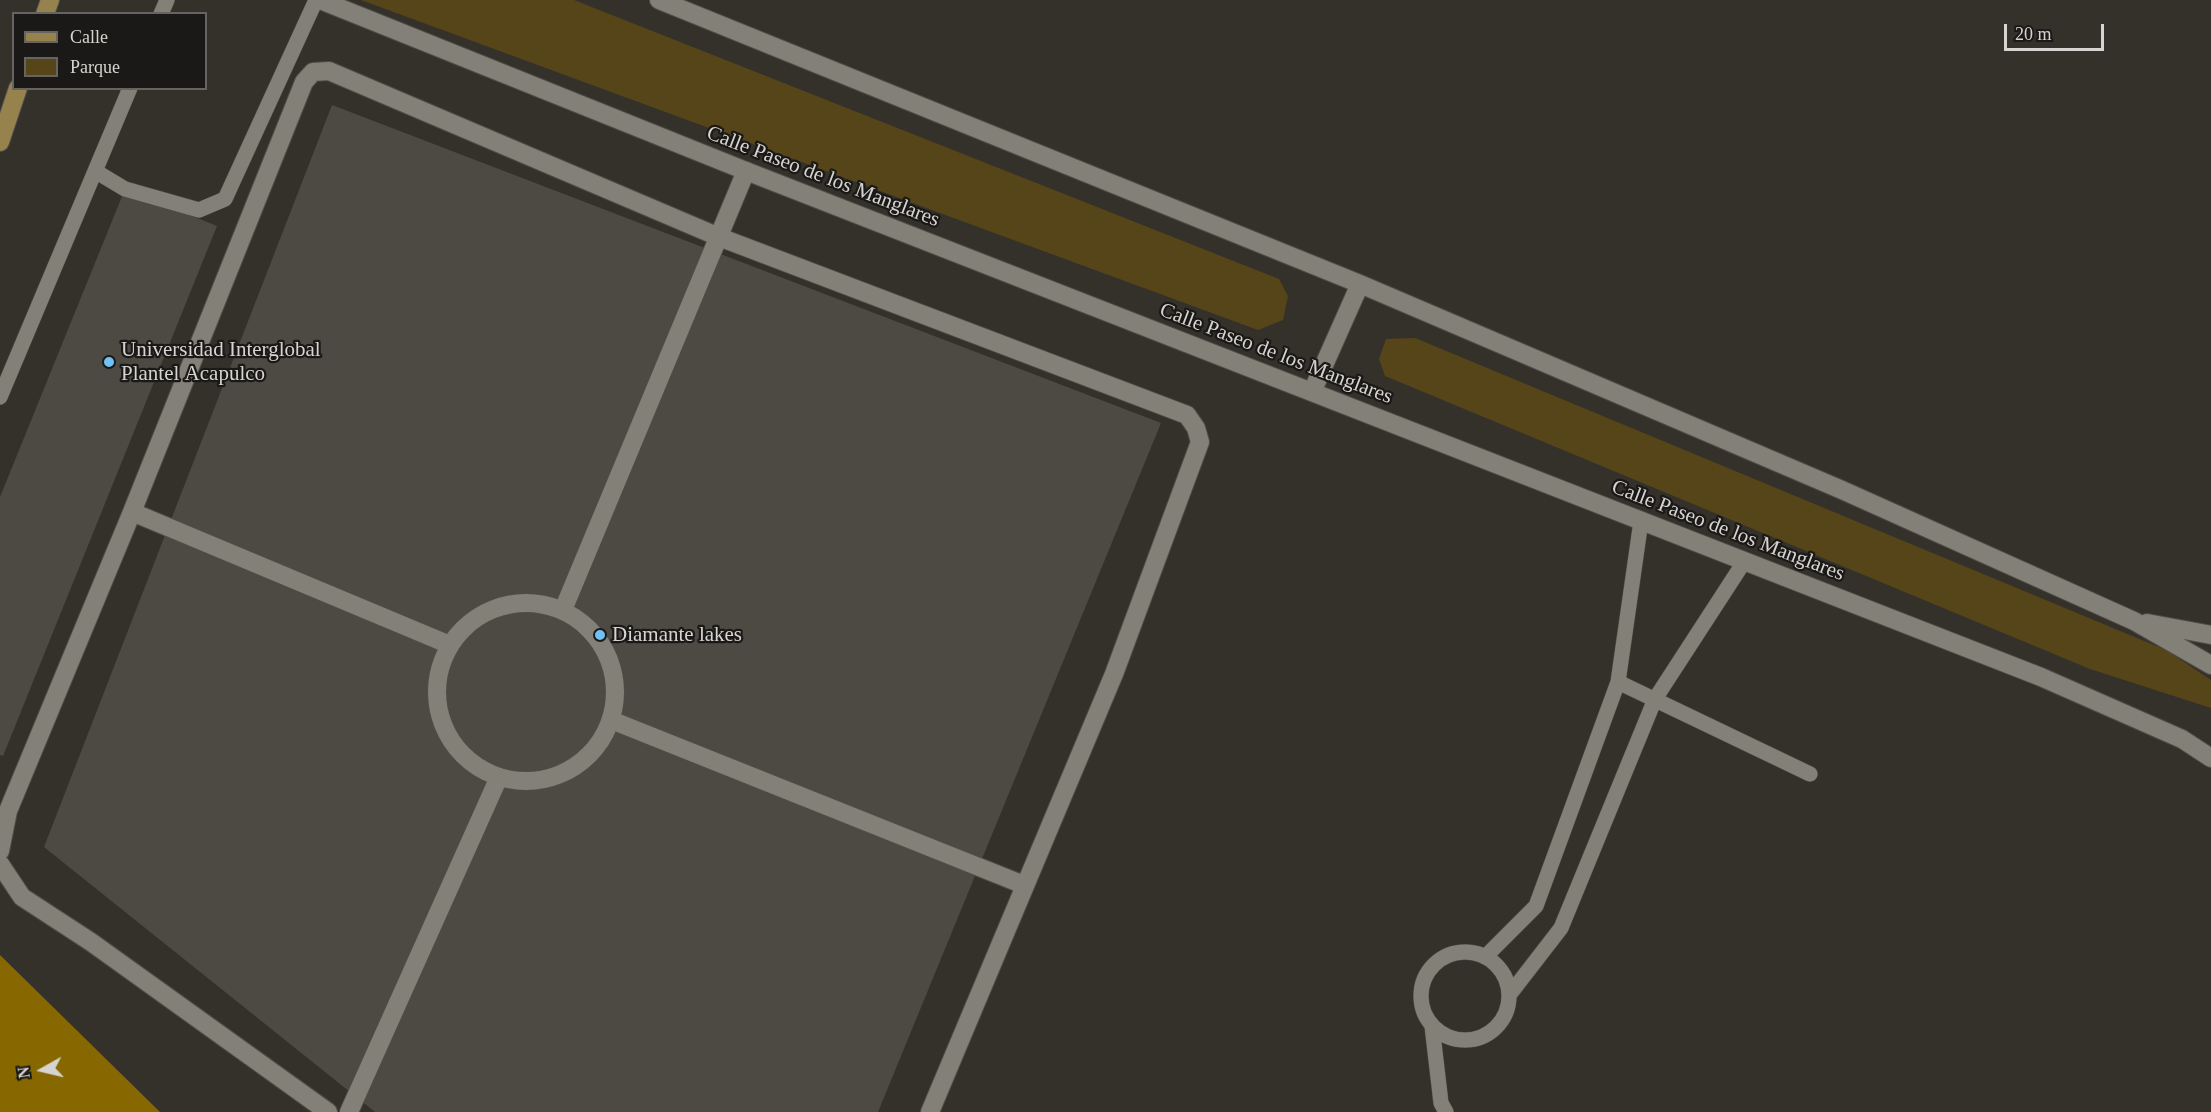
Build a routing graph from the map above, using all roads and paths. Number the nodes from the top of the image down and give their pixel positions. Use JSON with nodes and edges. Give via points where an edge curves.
{"nodes":[{"id":1,"x":316,"y":0,"type":"edge"},
{"id":2,"x":320,"y":0,"type":"edge"},
{"id":3,"x":659,"y":0,"type":"edge"},
{"id":4,"x":16,"y":90,"type":"edge"},
{"id":5,"x":16,"y":90,"type":"edge"},
{"id":6,"x":129,"y":90,"type":"edge"},
{"id":7,"x":0,"y":122,"type":"edge"},
{"id":8,"x":0,"y":142,"type":"edge"},
{"id":9,"x":95,"y":171,"type":"junction"},
{"id":10,"x":747,"y":171,"type":"junction"},
{"id":11,"x":719,"y":237,"type":"junction"},
{"id":12,"x":1360,"y":284,"type":"junction"},
{"id":13,"x":1312,"y":392,"type":"junction"},
{"id":14,"x":0,"y":397,"type":"edge"},
{"id":15,"x":132,"y":512,"type":"junction"},
{"id":16,"x":1641,"y":521,"type":"junction"},
{"id":17,"x":1744,"y":562,"type":"junction"},
{"id":18,"x":563,"y":610,"type":"junction"},
{"id":19,"x":2134,"y":621,"type":"junction"},
{"id":20,"x":2211,"y":635,"type":"edge"},
{"id":21,"x":450,"y":645,"type":"junction"},
{"id":22,"x":2211,"y":665,"type":"edge"},
{"id":23,"x":1618,"y":682,"type":"junction"},
{"id":24,"x":1655,"y":699,"type":"junction"},
{"id":25,"x":611,"y":720,"type":"junction"},
{"id":26,"x":2182,"y":740,"type":"junction"},
{"id":27,"x":2211,"y":742,"type":"edge"},
{"id":28,"x":2211,"y":758,"type":"edge"},
{"id":29,"x":1810,"y":774,"type":"dead end"},
{"id":30,"x":499,"y":777,"type":"junction"},
{"id":31,"x":0,"y":852,"type":"edge"},
{"id":32,"x":0,"y":864,"type":"edge"},
{"id":33,"x":1023,"y":885,"type":"junction"},
{"id":34,"x":1485,"y":957,"type":"junction"},
{"id":35,"x":1510,"y":994,"type":"junction"},
{"id":36,"x":1432,"y":1026,"type":"junction"},
{"id":37,"x":328,"y":1112,"type":"edge"},
{"id":38,"x":349,"y":1112,"type":"edge"},
{"id":39,"x":930,"y":1112,"type":"edge"},
{"id":40,"x":1446,"y":1112,"type":"edge"}],
"edges":[{"from":1,"to":9,"type":"lane","via":[[225,199],[199,210],[125,189]]},
{"from":2,"to":10,"type":"street","name":"Calle Paseo de los Manglares"},
{"from":3,"to":12,"type":"street"},
{"from":4,"to":7,"type":"main road"},
{"from":5,"to":8,"type":"main road"},
{"from":6,"to":9,"type":"lane"},
{"from":9,"to":14,"type":"lane"},
{"from":10,"to":11,"type":"street"},
{"from":10,"to":13,"type":"street","name":"Calle Paseo de los Manglares"},
{"from":11,"to":15,"type":"street","via":[[329,71],[313,72],[304,82]]},
{"from":11,"to":18,"type":"street"},
{"from":11,"to":33,"type":"street","via":[[1187,415],[1196,428],[1200,442],[1114,674]]},
{"from":12,"to":13,"type":"street"},
{"from":12,"to":19,"type":"street","via":[[1842,490]]},
{"from":13,"to":16,"type":"street","name":"Calle Paseo de los Manglares"},
{"from":15,"to":21,"type":"street"},
{"from":15,"to":31,"type":"street","via":[[8,811]]},
{"from":16,"to":17,"type":"street","name":"Calle Paseo de los Manglares"},
{"from":16,"to":23,"type":"lane"},
{"from":17,"to":24,"type":"lane"},
{"from":17,"to":26,"type":"street","name":"Calle Paseo de los Manglares","via":[[2041,677]]},
{"from":18,"to":21,"type":"street","via":[[538,602],[512,603],[488,610],[466,625]]},
{"from":18,"to":25,"type":"street","via":[[597,636],[614,676]]},
{"from":19,"to":20,"type":"street"},
{"from":19,"to":22,"type":"street"},
{"from":21,"to":30,"type":"street","via":[[437,683],[443,723],[465,757]]},
{"from":23,"to":24,"type":"lane"},
{"from":23,"to":34,"type":"lane","via":[[1536,906]]},
{"from":24,"to":29,"type":"lane"},
{"from":24,"to":35,"type":"lane","via":[[1561,928]]},
{"from":25,"to":30,"type":"street","via":[[601,741],[567,772],[522,781]]},
{"from":25,"to":33,"type":"street"},
{"from":26,"to":27,"type":"street"},
{"from":26,"to":28,"type":"street","name":"Calle Paseo de los Manglares"},
{"from":30,"to":38,"type":"street"},
{"from":32,"to":37,"type":"street","via":[[22,897]]},
{"from":33,"to":39,"type":"street"},
{"from":34,"to":35,"type":"lane","via":[[1498,966]]},
{"from":34,"to":36,"type":"lane","via":[[1471,952],[1455,953],[1430,969],[1421,999]]},
{"from":35,"to":36,"type":"lane","via":[[1504,1017],[1489,1034],[1475,1040],[1459,1041]]},
{"from":36,"to":40,"type":"lane","via":[[1441,1103]]}]}
